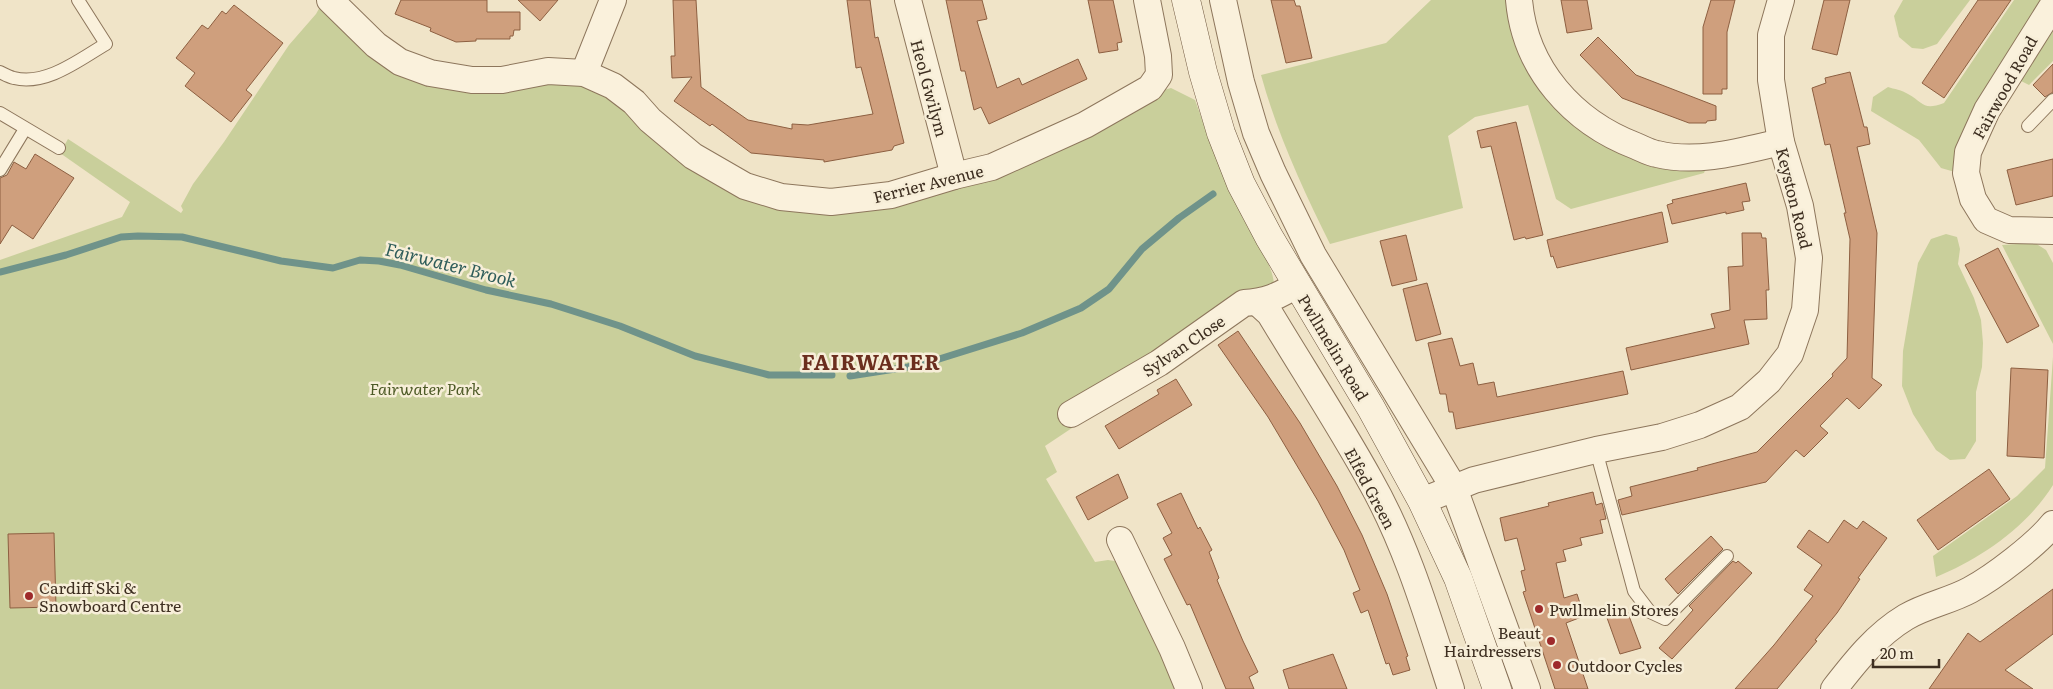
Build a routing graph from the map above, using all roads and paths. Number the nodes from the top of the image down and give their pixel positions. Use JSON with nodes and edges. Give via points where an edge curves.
{"nodes":[{"id":1,"x":78,"y":0,"type":"edge"},
{"id":2,"x":330,"y":0,"type":"edge"},
{"id":3,"x":613,"y":0,"type":"edge"},
{"id":4,"x":908,"y":0,"type":"edge"},
{"id":5,"x":1186,"y":0,"type":"edge"},
{"id":6,"x":1223,"y":0,"type":"edge"},
{"id":7,"x":1519,"y":0,"type":"edge"},
{"id":8,"x":1781,"y":0,"type":"edge"},
{"id":9,"x":1148,"y":3,"type":"edge"},
{"id":10,"x":2053,"y":5,"type":"edge"},
{"id":11,"x":0,"y":72,"type":"edge"},
{"id":12,"x":584,"y":73,"type":"junction"},
{"id":13,"x":2053,"y":100,"type":"edge"},
{"id":14,"x":0,"y":113,"type":"edge"},
{"id":15,"x":2028,"y":126,"type":"dead end"},
{"id":16,"x":25,"y":129,"type":"junction"},
{"id":17,"x":1781,"y":142,"type":"junction"},
{"id":18,"x":59,"y":148,"type":"dead end"},
{"id":19,"x":0,"y":170,"type":"edge"},
{"id":20,"x":954,"y":176,"type":"junction"},
{"id":21,"x":2053,"y":231,"type":"edge"},
{"id":22,"x":1296,"y":284,"type":"junction"},
{"id":23,"x":1258,"y":303,"type":"junction"},
{"id":24,"x":1071,"y":414,"type":"dead end"},
{"id":25,"x":1596,"y":450,"type":"junction"},
{"id":26,"x":1454,"y":488,"type":"junction"},
{"id":27,"x":1422,"y":501,"type":"junction"},
{"id":28,"x":2053,"y":524,"type":"edge"},
{"id":29,"x":1120,"y":540,"type":"dead end"},
{"id":30,"x":1727,"y":556,"type":"dead end"},
{"id":31,"x":1190,"y":689,"type":"edge"},
{"id":32,"x":1451,"y":689,"type":"edge"},
{"id":33,"x":1497,"y":689,"type":"edge"},
{"id":34,"x":1527,"y":689,"type":"edge"},
{"id":35,"x":1834,"y":689,"type":"edge"}],
"edges":[{"from":1,"to":11,"type":"lane","via":[[106,44],[59,72],[34,79],[14,78]]},
{"from":2,"to":12,"type":"street","name":"Ferrier Avenue","via":[[376,45],[400,62],[430,73],[472,80],[502,80],[548,71]]},
{"from":3,"to":12,"type":"street"},
{"from":4,"to":20,"type":"street","name":"Heol Gwilym"},
{"from":5,"to":9,"type":"street","name":"Ferrier Avenue"},
{"from":5,"to":22,"type":"street","name":"Pwllmelin Road","via":[[1203,72],[1238,176]]},
{"from":6,"to":26,"type":"street","name":"Pwllmelin Road","via":[[1240,82],[1256,133],[1296,221],[1313,256]]},
{"from":7,"to":17,"type":"street","via":[[1530,48],[1545,77],[1567,103],[1589,122],[1610,134],[1657,154],[1687,157],[1720,155]]},
{"from":8,"to":17,"type":"street","name":"Keyston Road","via":[[1771,35],[1770,80]]},
{"from":9,"to":20,"type":"street","name":"Ferrier Avenue","via":[[1159,75],[1150,88],[1026,152],[992,167]]},
{"from":10,"to":21,"type":"street","name":"Fairwood Road","via":[[1987,110],[1968,152],[1966,173],[1973,199],[1986,220],[2009,230]]},
{"from":12,"to":20,"type":"street","name":"Ferrier Avenue","via":[[613,86],[693,156],[745,186],[781,197],[831,202],[860,200],[891,195]]},
{"from":13,"to":15,"type":"lane"},
{"from":14,"to":16,"type":"lane"},
{"from":16,"to":18,"type":"lane"},
{"from":16,"to":19,"type":"lane"},
{"from":17,"to":25,"type":"street","name":"Keyston Road","via":[[1800,206],[1809,258],[1805,310],[1790,354],[1769,381],[1740,407],[1672,434]]},
{"from":22,"to":23,"type":"street","name":"Sylvan Close","via":[[1279,296]]},
{"from":22,"to":27,"type":"street","name":"Pwllmelin Road","via":[[1371,408]]},
{"from":23,"to":24,"type":"street","name":"Sylvan Close","via":[[1244,303],[1159,363]]},
{"from":23,"to":32,"type":"street","name":"Elfed Green","via":[[1270,314],[1371,480],[1419,592]]},
{"from":25,"to":26,"type":"street","name":"Keyston Road","via":[[1474,480]]},
{"from":25,"to":30,"type":"lane","via":[[1634,591],[1650,612],[1666,619]]},
{"from":26,"to":27,"type":"street","name":"Keyston Road"},
{"from":26,"to":34,"type":"street","name":"Pwllmelin Road"},
{"from":27,"to":33,"type":"street","name":"Pwllmelin Road","via":[[1458,578]]},
{"from":28,"to":35,"type":"street","via":[[2009,564],[1969,591],[1907,616],[1880,636]]},
{"from":29,"to":31,"type":"street"}]}
